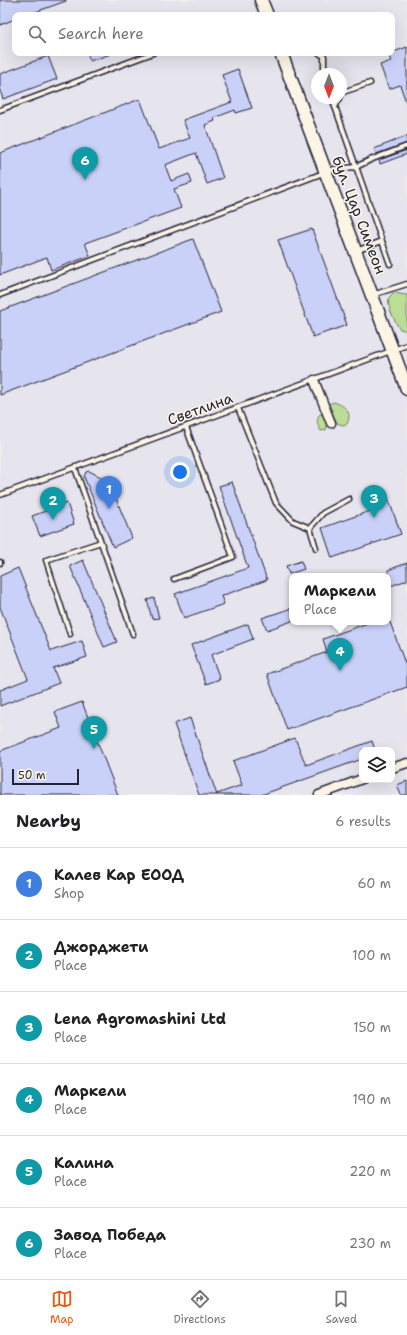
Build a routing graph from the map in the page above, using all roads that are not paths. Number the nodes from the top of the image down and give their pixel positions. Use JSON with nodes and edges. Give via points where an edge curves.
{"nodes":[{"id":1,"x":261,"y":0,"type":"edge"},
{"id":2,"x":266,"y":12,"type":"edge"},
{"id":3,"x":145,"y":56,"type":"edge"},
{"id":4,"x":282,"y":56,"type":"edge"},
{"id":5,"x":324,"y":56,"type":"edge"},
{"id":6,"x":324,"y":68,"type":"edge"},
{"id":7,"x":370,"y":83,"type":"dead end"},
{"id":8,"x":347,"y":91,"type":"edge"},
{"id":9,"x":334,"y":104,"type":"edge"},
{"id":10,"x":336,"y":104,"type":"edge"},
{"id":11,"x":335,"y":107,"type":"junction"},
{"id":12,"x":0,"y":110,"type":"edge"},
{"id":13,"x":407,"y":146,"type":"edge"},
{"id":14,"x":356,"y":167,"type":"junction"},
{"id":15,"x":326,"y":172,"type":"junction"},
{"id":16,"x":382,"y":241,"type":"junction"},
{"id":17,"x":355,"y":251,"type":"junction"},
{"id":18,"x":390,"y":264,"type":"dead end"},
{"id":19,"x":407,"y":284,"type":"edge"},
{"id":20,"x":0,"y":295,"type":"edge"},
{"id":21,"x":372,"y":295,"type":"junction"},
{"id":22,"x":407,"y":344,"type":"edge"},
{"id":23,"x":393,"y":351,"type":"junction"},
{"id":24,"x":314,"y":380,"type":"junction"},
{"id":25,"x":407,"y":389,"type":"edge"},
{"id":26,"x":238,"y":408,"type":"junction"},
{"id":27,"x":331,"y":423,"type":"dead end"},
{"id":28,"x":186,"y":427,"type":"junction"},
{"id":29,"x":75,"y":468,"type":"junction"},
{"id":30,"x":0,"y":495,"type":"edge"},
{"id":31,"x":349,"y":499,"type":"dead end"},
{"id":32,"x":310,"y":528,"type":"junction"},
{"id":33,"x":101,"y":542,"type":"junction"},
{"id":34,"x":316,"y":548,"type":"dead end"},
{"id":35,"x":174,"y":579,"type":"dead end"},
{"id":36,"x":70,"y":634,"type":"dead end"},
{"id":37,"x":133,"y":634,"type":"dead end"},
{"id":38,"x":407,"y":763,"type":"edge"},
{"id":39,"x":395,"y":767,"type":"edge"},
{"id":40,"x":359,"y":780,"type":"edge"},
{"id":41,"x":319,"y":795,"type":"edge"}],
"edges":[{"from":1,"to":2,"type":"main road"},
{"from":3,"to":12,"type":"lane"},
{"from":4,"to":15,"type":"main road","name":"бул. Цар Симеон"},
{"from":5,"to":6,"type":"lane"},
{"from":7,"to":8,"type":"lane"},
{"from":9,"to":11,"type":"lane"},
{"from":10,"to":11,"type":"lane"},
{"from":11,"to":14,"type":"lane"},
{"from":13,"to":14,"type":"lane"},
{"from":14,"to":15,"type":"lane"},
{"from":14,"to":16,"type":"lane"},
{"from":15,"to":17,"type":"main road","name":"бул. Цар Симеон"},
{"from":15,"to":20,"type":"lane"},
{"from":16,"to":17,"type":"lane"},
{"from":16,"to":18,"type":"lane"},
{"from":17,"to":21,"type":"main road","name":"бул. Цар Симеон"},
{"from":19,"to":21,"type":"lane"},
{"from":21,"to":23,"type":"main road","name":"бул. Цар Симеон"},
{"from":22,"to":23,"type":"lane","name":"Светлина"},
{"from":23,"to":24,"type":"lane","name":"Светлина"},
{"from":23,"to":25,"type":"main road","name":"бул. Цар Симеон"},
{"from":24,"to":26,"type":"lane","name":"Светлина"},
{"from":24,"to":27,"type":"street"},
{"from":26,"to":28,"type":"lane","name":"Светлина"},
{"from":26,"to":32,"type":"lane","via":[[276,503],[293,521]]},
{"from":28,"to":29,"type":"lane","name":"Светлина"},
{"from":28,"to":35,"type":"lane","via":[[233,557]]},
{"from":29,"to":30,"type":"lane","name":"Светлина"},
{"from":29,"to":33,"type":"lane"},
{"from":31,"to":32,"type":"lane","via":[[323,513]]},
{"from":32,"to":34,"type":"lane"},
{"from":33,"to":36,"type":"lane","via":[[46,560]]},
{"from":33,"to":37,"type":"lane"},
{"from":38,"to":39,"type":"street"},
{"from":40,"to":41,"type":"street"}]}
